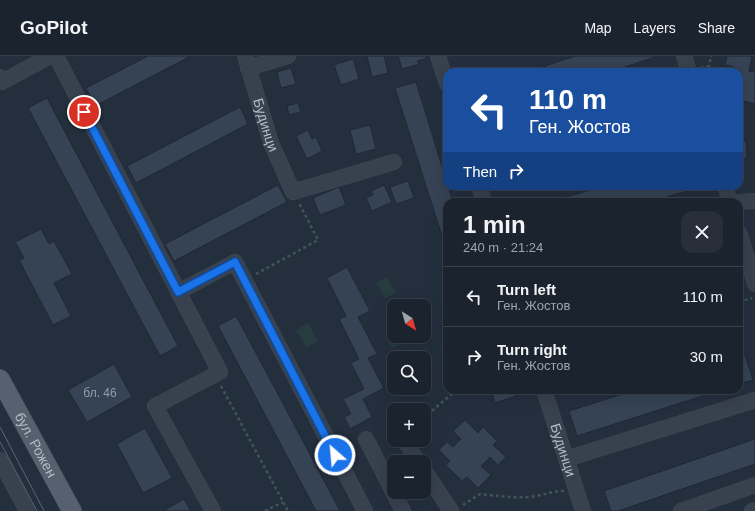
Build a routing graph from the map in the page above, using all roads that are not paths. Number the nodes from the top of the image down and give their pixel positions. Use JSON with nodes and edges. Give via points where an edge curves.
{"nodes":[{"id":1,"x":50,"y":56,"type":"edge"},
{"id":2,"x":56,"y":56,"type":"edge"},
{"id":3,"x":288,"y":56,"type":"edge"},
{"id":4,"x":438,"y":56,"type":"edge"},
{"id":5,"x":684,"y":56,"type":"edge"},
{"id":6,"x":246,"y":62,"type":"edge"},
{"id":7,"x":688,"y":68,"type":"edge"},
{"id":8,"x":443,"y":72,"type":"edge"},
{"id":9,"x":0,"y":77,"type":"edge"},
{"id":10,"x":394,"y":162,"type":"dead end"},
{"id":11,"x":755,"y":201,"type":"edge"},
{"id":12,"x":743,"y":202,"type":"edge"},
{"id":13,"x":743,"y":245,"type":"edge"},
{"id":14,"x":755,"y":284,"type":"edge"},
{"id":15,"x":178,"y":292,"type":"junction"},
{"id":16,"x":0,"y":379,"type":"edge"},
{"id":17,"x":545,"y":394,"type":"edge"},
{"id":18,"x":755,"y":400,"type":"edge"},
{"id":19,"x":366,"y":439,"type":"dead end"},
{"id":20,"x":566,"y":459,"type":"junction"},
{"id":21,"x":0,"y":460,"type":"edge"},
{"id":22,"x":431,"y":479,"type":"edge"},
{"id":23,"x":755,"y":485,"type":"edge"},
{"id":24,"x":456,"y":509,"type":"edge"},
{"id":25,"x":755,"y":510,"type":"edge"},
{"id":26,"x":27,"y":511,"type":"edge"},
{"id":27,"x":72,"y":511,"type":"edge"},
{"id":28,"x":213,"y":511,"type":"edge"},
{"id":29,"x":365,"y":511,"type":"edge"},
{"id":30,"x":403,"y":511,"type":"edge"},
{"id":31,"x":582,"y":511,"type":"edge"},
{"id":32,"x":681,"y":511,"type":"edge"},
{"id":33,"x":752,"y":511,"type":"edge"}],
"edges":[{"from":1,"to":9,"type":"street","via":[[2,82]]},
{"from":2,"to":15,"type":"street"},
{"from":3,"to":6,"type":"street"},
{"from":4,"to":8,"type":"street"},
{"from":5,"to":7,"type":"street"},
{"from":6,"to":10,"type":"street","name":"Будинци","via":[[271,143],[293,192]]},
{"from":11,"to":12,"type":"street"},
{"from":13,"to":14,"type":"street"},
{"from":15,"to":28,"type":"street","via":[[220,372],[155,406]]},
{"from":15,"to":29,"type":"street","via":[[235,262]]},
{"from":16,"to":27,"type":"main road","name":"бул. Рожен"},
{"from":17,"to":20,"type":"street","name":"Будинци"},
{"from":18,"to":20,"type":"street"},
{"from":19,"to":30,"type":"street"},
{"from":20,"to":31,"type":"street","name":"Будинци"},
{"from":21,"to":26,"type":"street"},
{"from":22,"to":24,"type":"street"},
{"from":23,"to":32,"type":"street"},
{"from":25,"to":33,"type":"street"}]}
